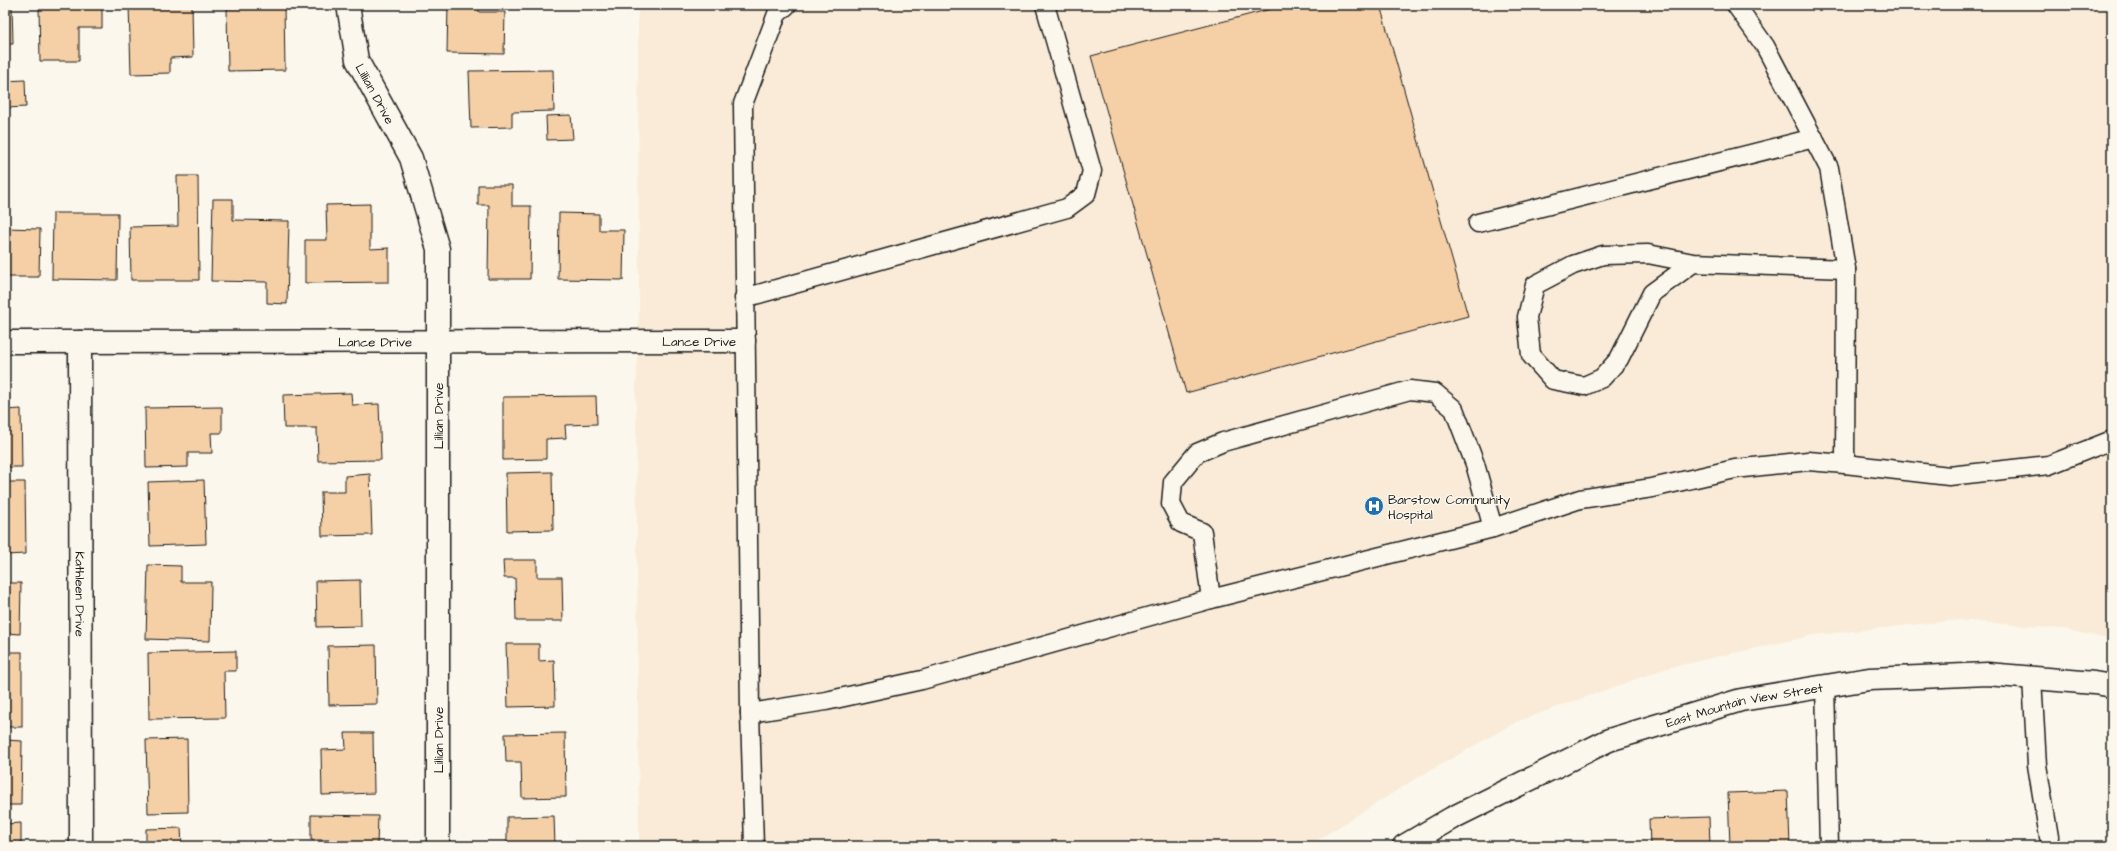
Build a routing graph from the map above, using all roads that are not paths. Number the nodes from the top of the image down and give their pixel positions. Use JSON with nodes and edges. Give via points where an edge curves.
{"nodes":[{"id":1,"x":348,"y":5,"type":"edge"},
{"id":2,"x":787,"y":5,"type":"edge"},
{"id":3,"x":1045,"y":5,"type":"edge"},
{"id":4,"x":1736,"y":5,"type":"edge"},
{"id":5,"x":1814,"y":138,"type":"junction"},
{"id":6,"x":1478,"y":223,"type":"dead end"},
{"id":7,"x":1693,"y":263,"type":"junction"},
{"id":8,"x":1846,"y":269,"type":"junction"},
{"id":9,"x":744,"y":298,"type":"junction"},
{"id":10,"x":438,"y":341,"type":"junction"},
{"id":11,"x":744,"y":341,"type":"junction"},
{"id":12,"x":5,"y":342,"type":"edge"},
{"id":13,"x":80,"y":342,"type":"junction"},
{"id":14,"x":2112,"y":440,"type":"edge"},
{"id":15,"x":1845,"y":464,"type":"junction"},
{"id":16,"x":1493,"y":528,"type":"junction"},
{"id":17,"x":1211,"y":599,"type":"junction"},
{"id":18,"x":2032,"y":678,"type":"junction"},
{"id":19,"x":1825,"y":685,"type":"junction"},
{"id":20,"x":2112,"y":686,"type":"edge"},
{"id":21,"x":750,"y":713,"type":"junction"},
{"id":22,"x":2049,"y":837,"type":"dead end"},
{"id":23,"x":81,"y":846,"type":"edge"},
{"id":24,"x":438,"y":846,"type":"edge"},
{"id":25,"x":754,"y":846,"type":"edge"},
{"id":26,"x":1404,"y":846,"type":"edge"},
{"id":27,"x":1829,"y":846,"type":"edge"}],
"edges":[{"from":1,"to":10,"type":"street","name":"Lillian Drive","via":[[357,60],[411,158],[438,250]]},
{"from":2,"to":9,"type":"lane","via":[[777,14],[742,104]]},
{"from":3,"to":9,"type":"lane","via":[[1092,171],[1086,194],[1067,208]]},
{"from":4,"to":5,"type":"lane","via":[[1765,46]]},
{"from":5,"to":6,"type":"lane"},
{"from":5,"to":8,"type":"lane","via":[[1829,168]]},
{"from":7,"to":7,"type":"lane","via":[[1648,254],[1603,255],[1573,265],[1535,286],[1527,317],[1531,355],[1553,380],[1584,386],[1602,378],[1619,359],[1652,293]]},
{"from":7,"to":8,"type":"lane"},
{"from":8,"to":15,"type":"lane"},
{"from":9,"to":11,"type":"lane"},
{"from":10,"to":11,"type":"street","name":"Lance Drive"},
{"from":10,"to":13,"type":"street","name":"Lance Drive"},
{"from":10,"to":24,"type":"street","name":"Lillian Drive"},
{"from":11,"to":21,"type":"lane"},
{"from":12,"to":13,"type":"street","name":"Lance Drive"},
{"from":13,"to":23,"type":"street","name":"Kathleen Drive"},
{"from":14,"to":15,"type":"lane","via":[[2049,465],[1949,476]]},
{"from":15,"to":16,"type":"lane","via":[[1808,461],[1734,469],[1652,488],[1580,499]]},
{"from":16,"to":17,"type":"lane"},
{"from":16,"to":17,"type":"lane","via":[[1475,464],[1454,409],[1435,392],[1410,390],[1223,442],[1197,453],[1173,482],[1171,504],[1181,522],[1202,532]]},
{"from":17,"to":21,"type":"lane","via":[[922,680],[826,701]]},
{"from":18,"to":19,"type":"street","name":"East Mountain View Street","via":[[1988,674],[1920,676]]},
{"from":18,"to":20,"type":"street","name":"East Mountain View Street"},
{"from":18,"to":22,"type":"lane","via":[[2037,765]]},
{"from":19,"to":26,"type":"street","name":"East Mountain View Street","via":[[1741,700],[1608,740],[1452,818]]},
{"from":19,"to":27,"type":"lane"},
{"from":21,"to":25,"type":"lane"}]}
